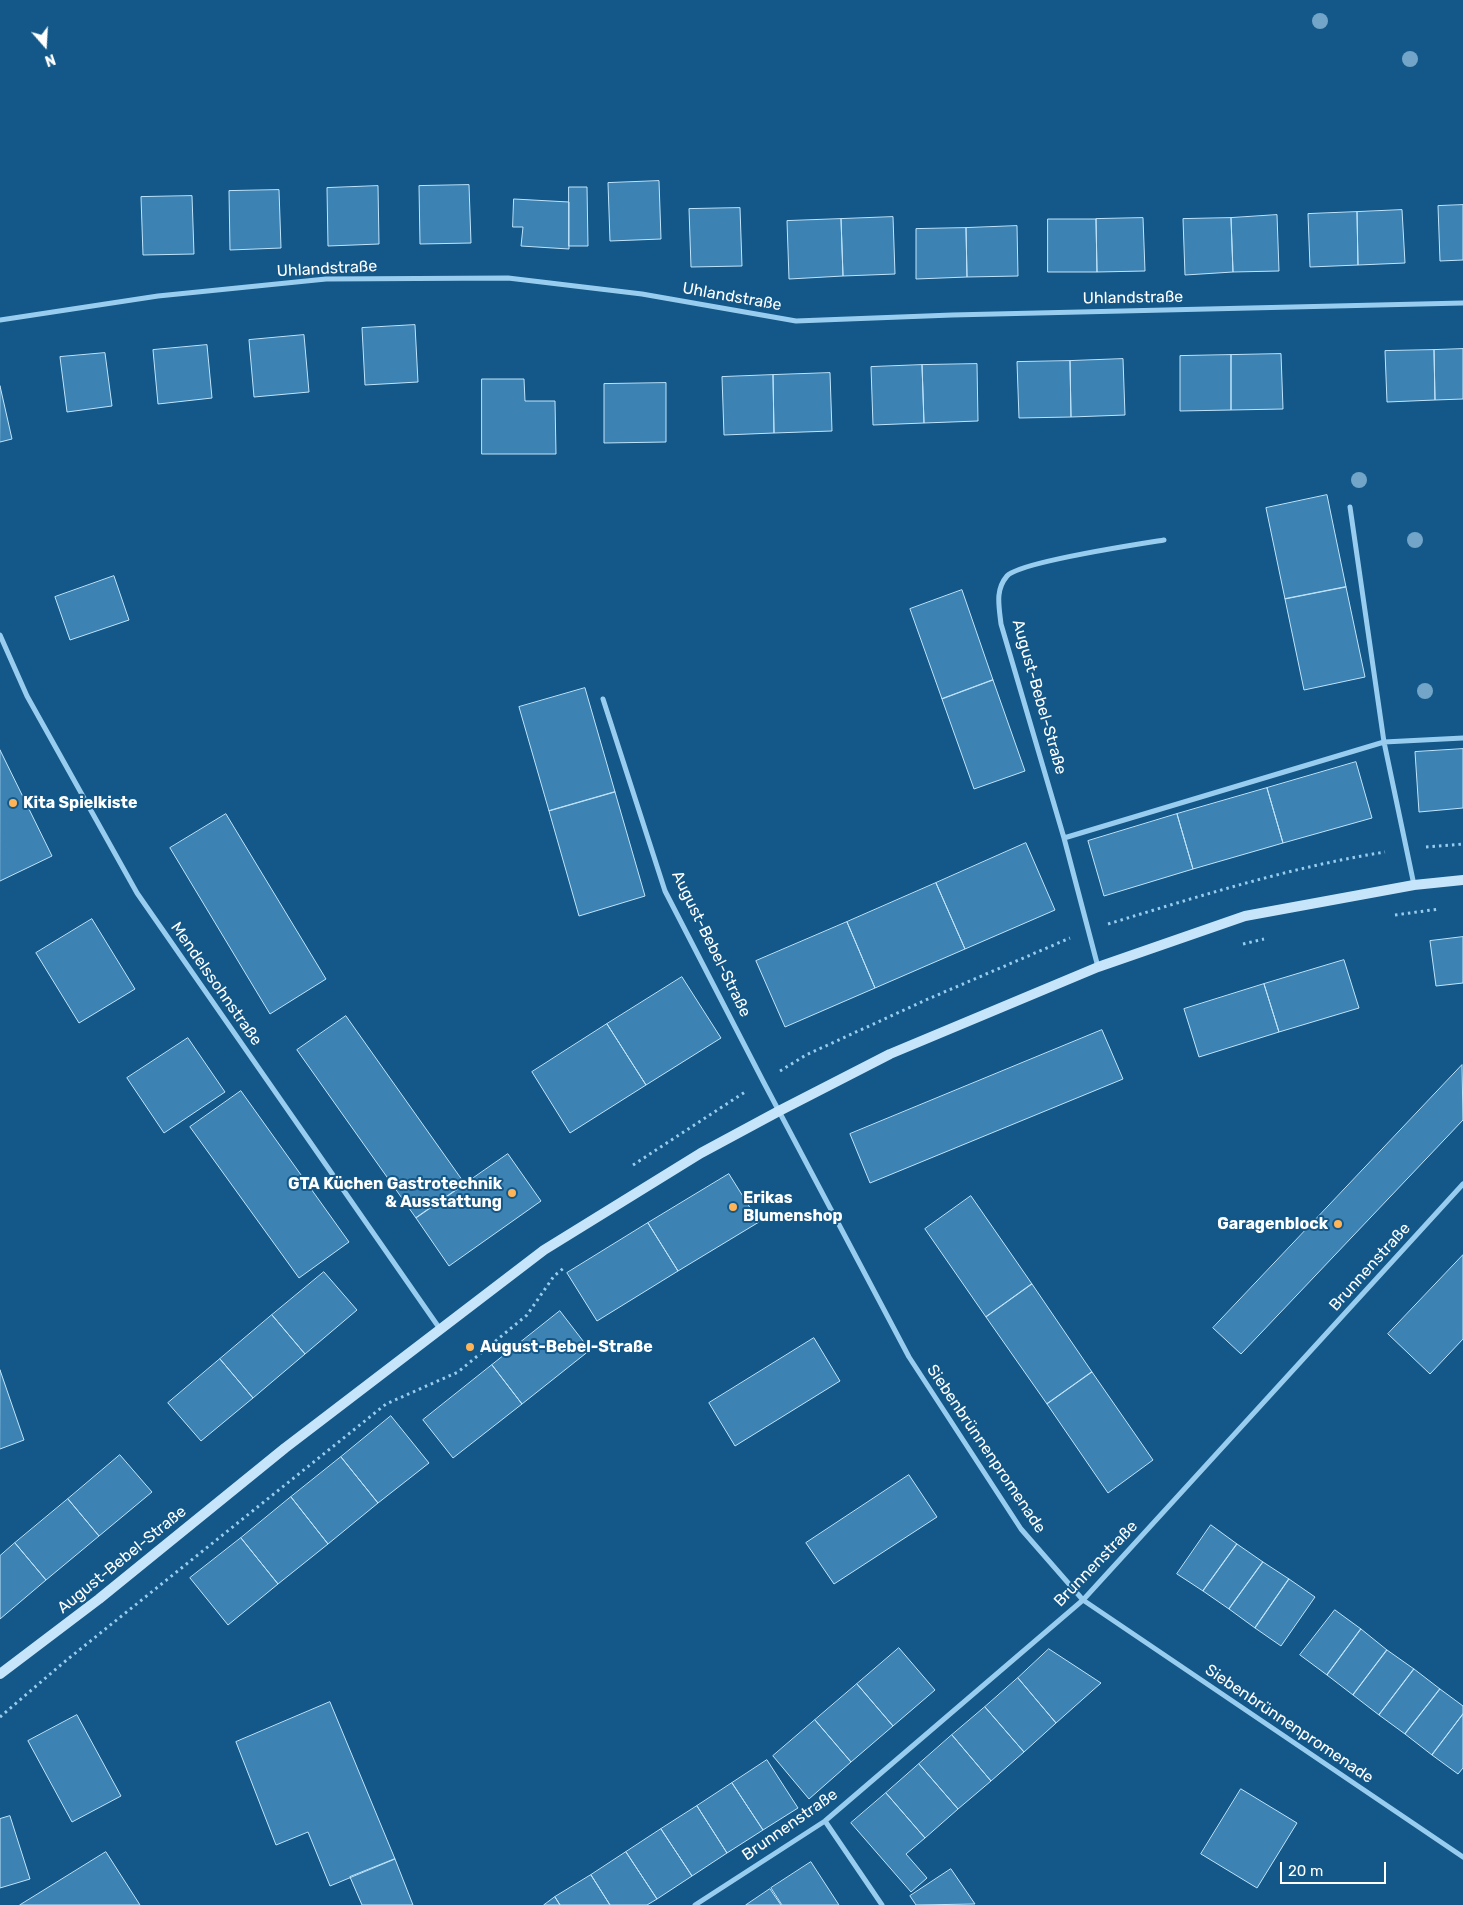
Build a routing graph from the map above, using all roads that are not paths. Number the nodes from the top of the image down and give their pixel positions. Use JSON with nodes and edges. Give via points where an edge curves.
{"nodes":[{"id":1,"x":1463,"y":303,"type":"edge"},
{"id":2,"x":0,"y":320,"type":"edge"},
{"id":3,"x":1350,"y":507,"type":"dead end"},
{"id":4,"x":1164,"y":540,"type":"dead end"},
{"id":5,"x":0,"y":634,"type":"edge"},
{"id":6,"x":603,"y":699,"type":"dead end"},
{"id":7,"x":1463,"y":738,"type":"edge"},
{"id":8,"x":1384,"y":742,"type":"junction"},
{"id":9,"x":1064,"y":838,"type":"junction"},
{"id":10,"x":1463,"y":880,"type":"edge"},
{"id":11,"x":1414,"y":886,"type":"junction"},
{"id":12,"x":1098,"y":967,"type":"junction"},
{"id":13,"x":779,"y":1111,"type":"junction"},
{"id":14,"x":1463,"y":1184,"type":"edge"},
{"id":15,"x":441,"y":1329,"type":"junction"},
{"id":16,"x":1083,"y":1600,"type":"junction"},
{"id":17,"x":0,"y":1674,"type":"edge"},
{"id":18,"x":825,"y":1821,"type":"junction"},
{"id":19,"x":1463,"y":1857,"type":"edge"},
{"id":20,"x":694,"y":1905,"type":"edge"},
{"id":21,"x":882,"y":1905,"type":"edge"}],
"edges":[{"from":1,"to":2,"type":"street","name":"Uhlandstraße","via":[[796,321],[642,294],[508,278],[326,279],[158,296]]},
{"from":3,"to":8,"type":"street"},
{"from":4,"to":9,"type":"street","name":"August-Bebel-Straße","via":[[1043,562],[1008,574],[998,592],[1001,624]]},
{"from":5,"to":15,"type":"street","name":"Mendelssohnstraße","via":[[27,696],[137,893]]},
{"from":6,"to":13,"type":"street","name":"August-Bebel-Straße","via":[[665,891]]},
{"from":7,"to":8,"type":"street"},
{"from":8,"to":9,"type":"street"},
{"from":8,"to":11,"type":"street"},
{"from":9,"to":12,"type":"street","name":"August-Bebel-Straße"},
{"from":10,"to":11,"type":"main road","name":"August-Bebel-Straße"},
{"from":11,"to":12,"type":"main road","name":"August-Bebel-Straße","via":[[1245,916]]},
{"from":12,"to":13,"type":"main road","name":"August-Bebel-Straße","via":[[890,1054]]},
{"from":13,"to":15,"type":"main road","name":"August-Bebel-Straße","via":[[701,1153],[544,1250]]},
{"from":13,"to":16,"type":"street","name":"Siebenbrünnenpromenade","via":[[909,1357],[1021,1529]]},
{"from":14,"to":16,"type":"street","name":"Brunnenstraße"},
{"from":15,"to":17,"type":"main road","name":"August-Bebel-Straße"},
{"from":16,"to":18,"type":"street","name":"Brunnenstraße"},
{"from":16,"to":19,"type":"street","name":"Siebenbrünnenpromenade"},
{"from":18,"to":20,"type":"street","name":"Brunnenstraße"},
{"from":18,"to":21,"type":"street"}]}
